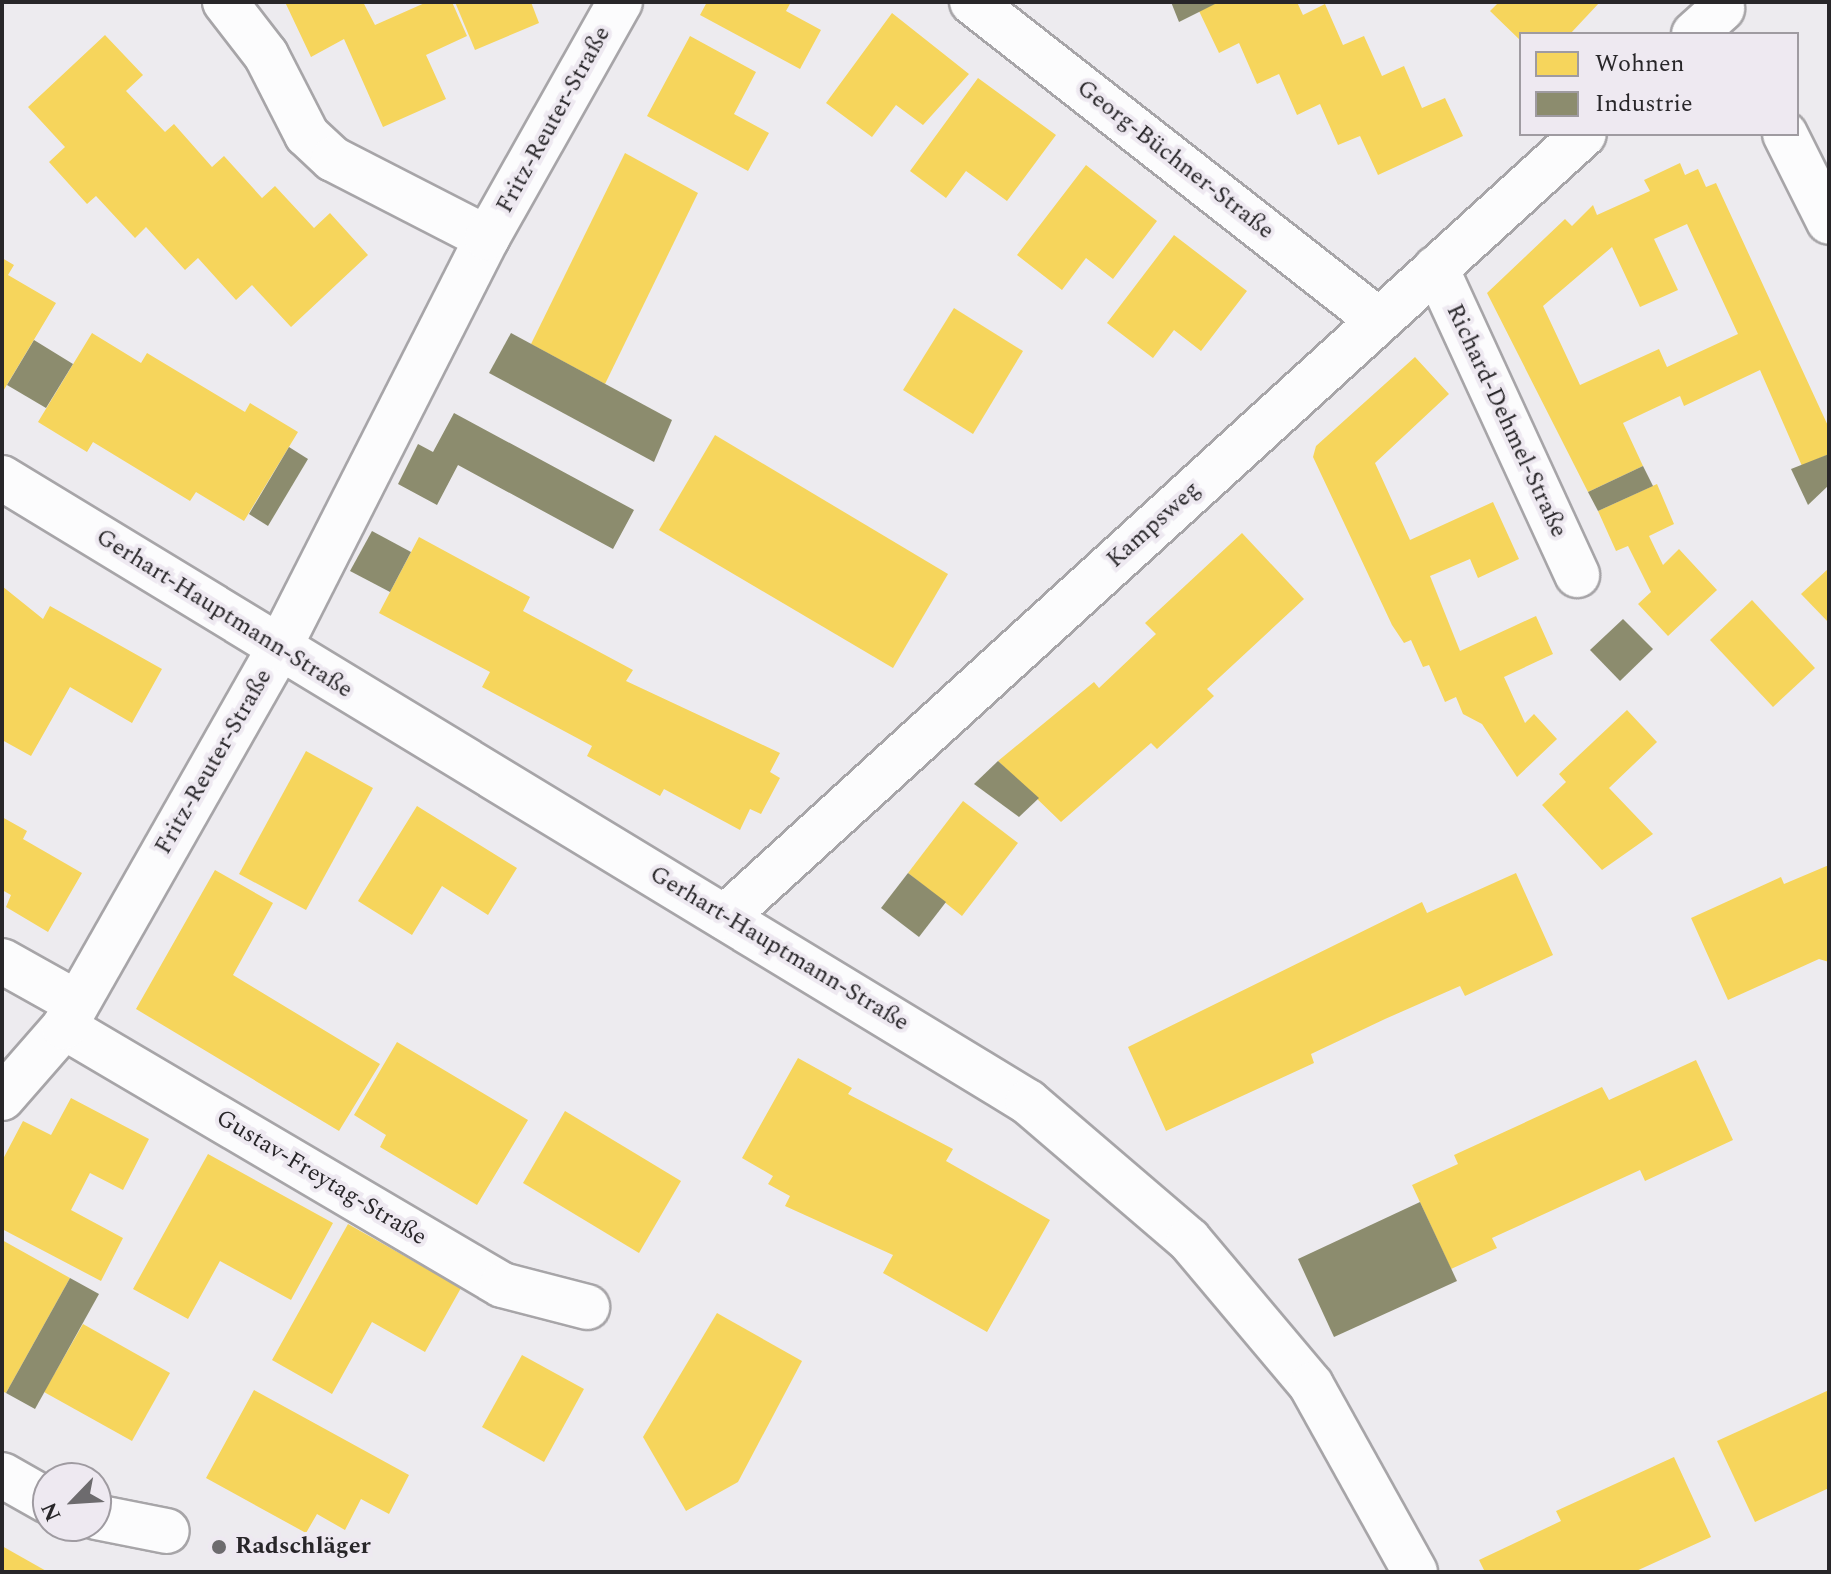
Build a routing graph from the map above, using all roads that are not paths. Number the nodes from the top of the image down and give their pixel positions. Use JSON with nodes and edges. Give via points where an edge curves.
{"nodes":[{"id":1,"x":225,"y":2,"type":"edge"},
{"id":2,"x":620,"y":2,"type":"edge"},
{"id":3,"x":972,"y":2,"type":"edge"},
{"id":4,"x":1582,"y":136,"type":"edge"},
{"id":5,"x":1786,"y":136,"type":"edge"},
{"id":6,"x":1829,"y":222,"type":"edge"},
{"id":7,"x":487,"y":238,"type":"junction"},
{"id":8,"x":1436,"y":268,"type":"junction"},
{"id":9,"x":1377,"y":319,"type":"junction"},
{"id":10,"x":2,"y":478,"type":"edge"},
{"id":11,"x":1577,"y":575,"type":"dead end"},
{"id":12,"x":279,"y":648,"type":"junction"},
{"id":13,"x":725,"y":917,"type":"junction"},
{"id":14,"x":2,"y":961,"type":"edge"},
{"id":15,"x":70,"y":1015,"type":"junction"},
{"id":16,"x":2,"y":1098,"type":"edge"},
{"id":17,"x":587,"y":1307,"type":"dead end"},
{"id":18,"x":2,"y":1475,"type":"edge"},
{"id":19,"x":32,"y":1492,"type":"edge"},
{"id":20,"x":112,"y":1520,"type":"edge"},
{"id":21,"x":167,"y":1531,"type":"dead end"},
{"id":22,"x":1415,"y":1572,"type":"edge"}],
"edges":[{"from":1,"to":7,"type":"street","name":"Fritz-Reuter-Straße","via":[[266,55],[307,135],[333,159]]},
{"from":2,"to":7,"type":"street","name":"Fritz-Reuter-Straße"},
{"from":3,"to":9,"type":"street","name":"Georg-Büchner-Straße"},
{"from":4,"to":8,"type":"street","name":"Kampsweg"},
{"from":5,"to":6,"type":"street"},
{"from":7,"to":12,"type":"street","name":"Fritz-Reuter-Straße"},
{"from":8,"to":9,"type":"street","name":"Kampsweg"},
{"from":8,"to":11,"type":"street","name":"Richard-Dehmel-Straße"},
{"from":9,"to":13,"type":"street","name":"Kampsweg"},
{"from":10,"to":12,"type":"street","name":"Gerhart-Hauptmann-Straße"},
{"from":12,"to":13,"type":"street","name":"Gerhart-Hauptmann-Straße"},
{"from":12,"to":15,"type":"street","name":"Fritz-Reuter-Straße"},
{"from":13,"to":22,"type":"street","name":"Gerhart-Hauptmann-Straße","via":[[1028,1102],[1116,1170],[1189,1240],[1311,1385]]},
{"from":14,"to":15,"type":"street","name":"Gustav-Freytag-Straße"},
{"from":15,"to":16,"type":"street","name":"Fritz-Reuter-Straße"},
{"from":15,"to":17,"type":"street","name":"Gustav-Freytag-Straße","via":[[502,1285]]},
{"from":18,"to":19,"type":"street"},
{"from":20,"to":21,"type":"street"}]}
